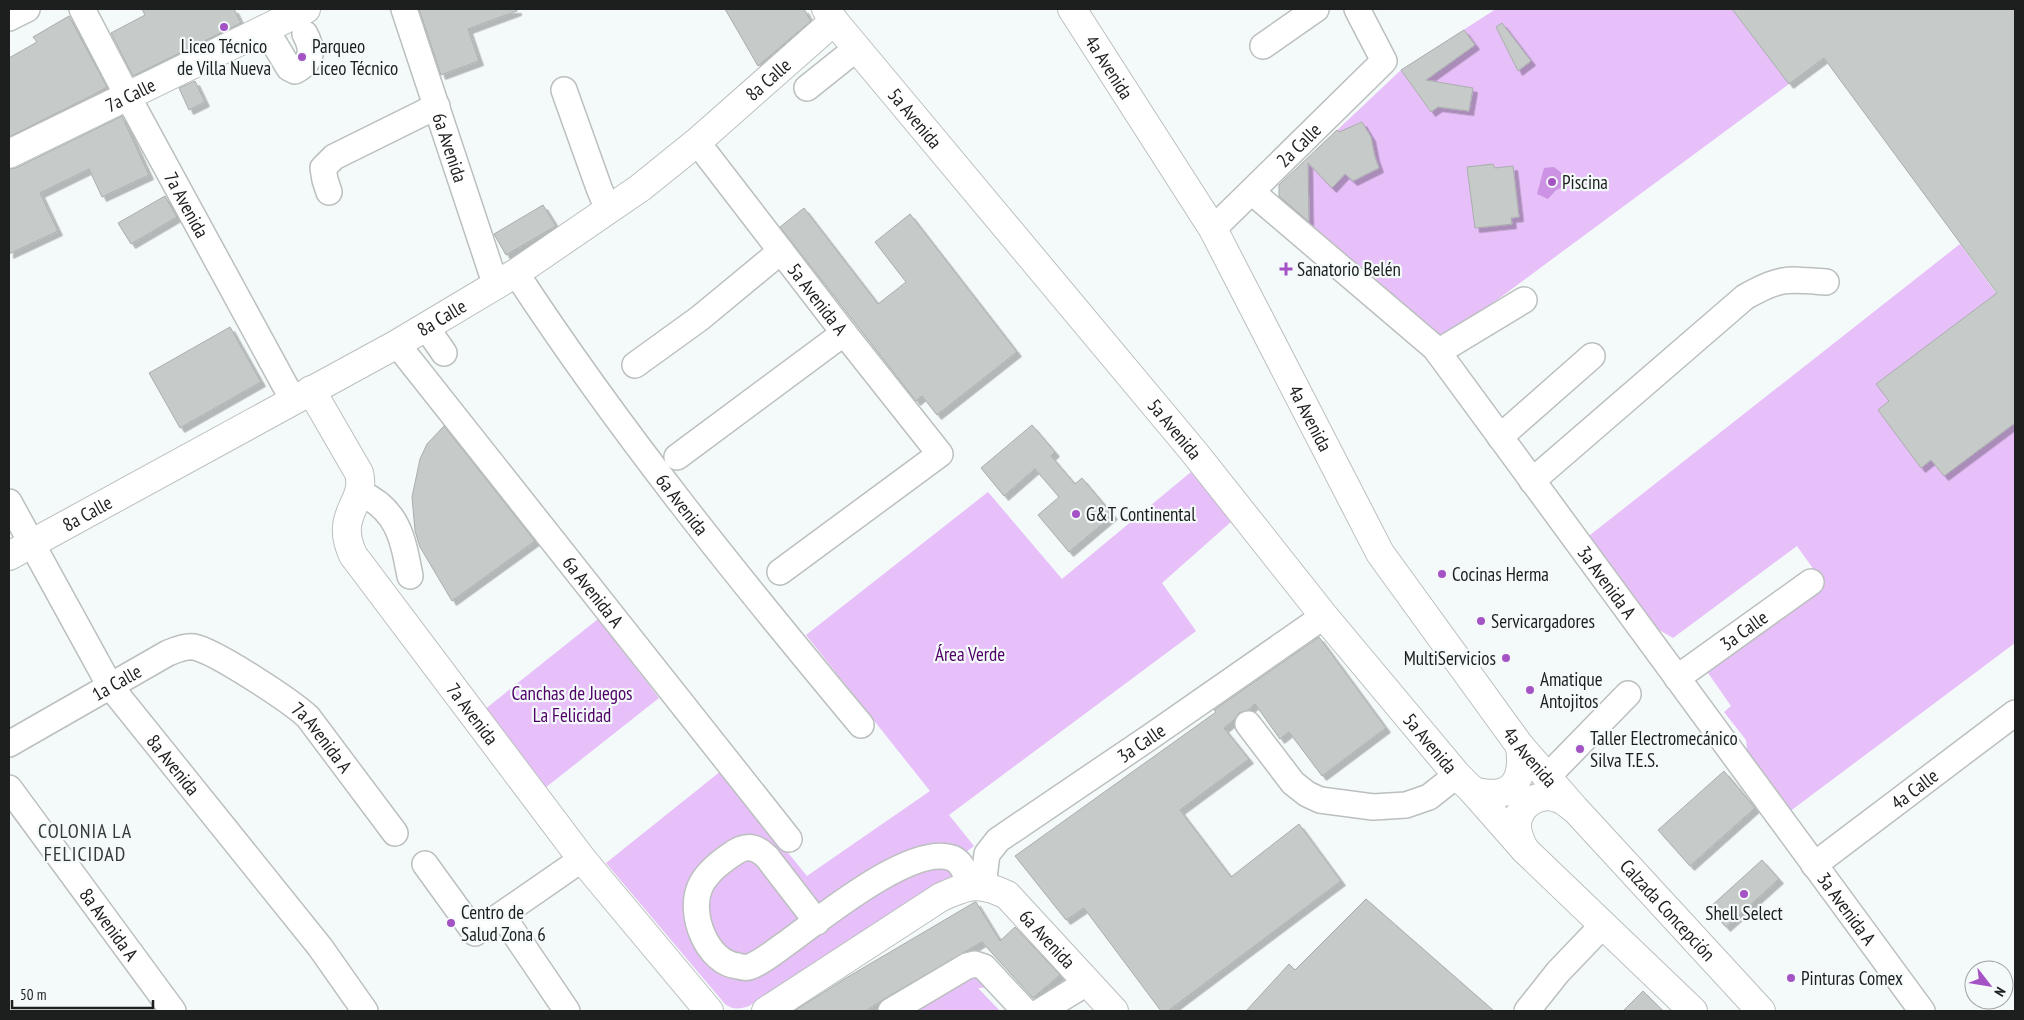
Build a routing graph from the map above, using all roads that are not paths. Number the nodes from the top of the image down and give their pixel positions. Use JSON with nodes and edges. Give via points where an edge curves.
{"nodes":[{"id":1,"x":26,"y":9,"type":"edge"},
{"id":2,"x":82,"y":9,"type":"edge"},
{"id":3,"x":404,"y":9,"type":"edge"},
{"id":4,"x":1072,"y":9,"type":"edge"},
{"id":5,"x":1316,"y":9,"type":"edge"},
{"id":6,"x":1357,"y":9,"type":"edge"},
{"id":7,"x":830,"y":15,"type":"edge"},
{"id":8,"x":9,"y":18,"type":"edge"},
{"id":9,"x":305,"y":22,"type":"edge"},
{"id":10,"x":265,"y":28,"type":"junction"},
{"id":11,"x":1263,"y":46,"type":"dead end"},
{"id":12,"x":857,"y":48,"type":"junction"},
{"id":13,"x":807,"y":88,"type":"dead end"},
{"id":14,"x":564,"y":90,"type":"dead end"},
{"id":15,"x":127,"y":95,"type":"junction"},
{"id":16,"x":437,"y":106,"type":"junction"},
{"id":17,"x":697,"y":142,"type":"junction"},
{"id":18,"x":9,"y":154,"type":"edge"},
{"id":19,"x":329,"y":192,"type":"dead end"},
{"id":20,"x":1252,"y":192,"type":"junction"},
{"id":21,"x":608,"y":210,"type":"junction"},
{"id":22,"x":1213,"y":229,"type":"junction"},
{"id":23,"x":780,"y":251,"type":"junction"},
{"id":24,"x":506,"y":280,"type":"junction"},
{"id":25,"x":1826,"y":282,"type":"dead end"},
{"id":26,"x":1524,"y":300,"type":"dead end"},
{"id":27,"x":426,"y":327,"type":"junction"},
{"id":28,"x":844,"y":333,"type":"junction"},
{"id":29,"x":397,"y":344,"type":"junction"},
{"id":30,"x":1438,"y":352,"type":"junction"},
{"id":31,"x":444,"y":353,"type":"dead end"},
{"id":32,"x":1592,"y":356,"type":"dead end"},
{"id":33,"x":635,"y":365,"type":"dead end"},
{"id":34,"x":302,"y":395,"type":"junction"},
{"id":35,"x":1500,"y":437,"type":"junction"},
{"id":36,"x":677,"y":457,"type":"dead end"},
{"id":37,"x":1532,"y":481,"type":"junction"},
{"id":38,"x":360,"y":493,"type":"junction"},
{"id":39,"x":9,"y":502,"type":"edge"},
{"id":40,"x":20,"y":550,"type":"edge"},
{"id":41,"x":780,"y":572,"type":"dead end"},
{"id":42,"x":410,"y":576,"type":"dead end"},
{"id":43,"x":1811,"y":582,"type":"dead end"},
{"id":44,"x":1324,"y":616,"type":"junction"},
{"id":45,"x":227,"y":663,"type":"joint"},
{"id":46,"x":1677,"y":678,"type":"junction"},
{"id":47,"x":110,"y":686,"type":"junction"},
{"id":48,"x":1628,"y":694,"type":"dead end"},
{"id":49,"x":2015,"y":713,"type":"edge"},
{"id":50,"x":1248,"y":724,"type":"dead end"},
{"id":51,"x":861,"y":726,"type":"dead end"},
{"id":52,"x":9,"y":744,"type":"edge"},
{"id":53,"x":1520,"y":746,"type":"junction"},
{"id":54,"x":1547,"y":777,"type":"junction"},
{"id":55,"x":1465,"y":783,"type":"junction"},
{"id":56,"x":9,"y":788,"type":"edge"},
{"id":57,"x":1575,"y":809,"type":"junction"},
{"id":58,"x":395,"y":833,"type":"dead end"},
{"id":59,"x":789,"y":839,"type":"dead end"},
{"id":60,"x":1525,"y":850,"type":"junction"},
{"id":61,"x":582,"y":859,"type":"junction"},
{"id":62,"x":425,"y":864,"type":"dead end"},
{"id":63,"x":1814,"y":865,"type":"junction"},
{"id":64,"x":977,"y":885,"type":"junction"},
{"id":65,"x":502,"y":914,"type":"junction"},
{"id":66,"x":817,"y":922,"type":"junction"},
{"id":67,"x":1603,"y":925,"type":"junction"},
{"id":68,"x":1088,"y":982,"type":"junction"},
{"id":69,"x":1750,"y":1007,"type":"edge"},
{"id":70,"x":1103,"y":1008,"type":"edge"},
{"id":71,"x":173,"y":1011,"type":"edge"},
{"id":72,"x":365,"y":1011,"type":"edge"},
{"id":73,"x":567,"y":1011,"type":"edge"},
{"id":74,"x":709,"y":1011,"type":"edge"},
{"id":75,"x":766,"y":1011,"type":"edge"},
{"id":76,"x":891,"y":1011,"type":"edge"},
{"id":77,"x":1025,"y":1011,"type":"edge"},
{"id":78,"x":1041,"y":1011,"type":"edge"},
{"id":79,"x":1527,"y":1011,"type":"edge"},
{"id":80,"x":1693,"y":1011,"type":"edge"},
{"id":81,"x":1922,"y":1011,"type":"edge"}],
"edges":[{"from":1,"to":8,"type":"street"},
{"from":2,"to":15,"type":"street","name":"7a Avenida"},
{"from":3,"to":16,"type":"street","name":"6a Avenida"},
{"from":4,"to":22,"type":"main road","name":"4a Avenida"},
{"from":5,"to":11,"type":"street"},
{"from":6,"to":20,"type":"street","name":"2a Calle","via":[[1384,61]]},
{"from":7,"to":12,"type":"main road","name":"5a Avenida"},
{"from":7,"to":17,"type":"main road","name":"8a Calle"},
{"from":9,"to":10,"type":"main road","name":"7a Calle"},
{"from":9,"to":10,"type":"street","via":[[311,47],[310,60],[295,71],[289,68]]},
{"from":10,"to":15,"type":"main road","name":"7a Calle"},
{"from":12,"to":13,"type":"street"},
{"from":12,"to":44,"type":"main road","name":"5a Avenida","via":[[1194,452]]},
{"from":14,"to":21,"type":"street"},
{"from":15,"to":18,"type":"main road","name":"7a Calle"},
{"from":15,"to":34,"type":"street","name":"7a Avenida"},
{"from":16,"to":19,"type":"street","via":[[334,157],[324,168]]},
{"from":16,"to":24,"type":"street","name":"6a Avenida"},
{"from":17,"to":21,"type":"main road","name":"8a Calle"},
{"from":17,"to":23,"type":"street","name":"5a Avenida A"},
{"from":20,"to":22,"type":"street","name":"2a Calle"},
{"from":20,"to":30,"type":"street","name":"3a Avenida A"},
{"from":21,"to":24,"type":"main road","name":"8a Calle"},
{"from":22,"to":53,"type":"main road","name":"4a Avenida","via":[[1380,553]]},
{"from":23,"to":28,"type":"street","name":"5a Avenida A"},
{"from":23,"to":33,"type":"street","via":[[700,318]]},
{"from":24,"to":27,"type":"main road","name":"8a Calle"},
{"from":24,"to":51,"type":"street","name":"6a Avenida","via":[[557,337],[752,595]]},
{"from":25,"to":37,"type":"street","via":[[1787,279],[1745,297]]},
{"from":26,"to":30,"type":"street"},
{"from":27,"to":29,"type":"main road","name":"8a Calle"},
{"from":27,"to":31,"type":"street"},
{"from":28,"to":36,"type":"street"},
{"from":28,"to":41,"type":"street","name":"5a Avenida A","via":[[940,454]]},
{"from":29,"to":34,"type":"main road","name":"8a Calle"},
{"from":29,"to":59,"type":"street","name":"6a Avenida A"},
{"from":30,"to":35,"type":"street","name":"3a Avenida A"},
{"from":32,"to":35,"type":"street"},
{"from":34,"to":38,"type":"main road","name":"7a Avenida","via":[[359,473]]},
{"from":34,"to":40,"type":"main road","name":"8a Calle"},
{"from":35,"to":37,"type":"street","name":"3a Avenida A"},
{"from":37,"to":46,"type":"street","name":"3a Avenida A"},
{"from":38,"to":42,"type":"street","via":[[380,502],[391,514]]},
{"from":38,"to":61,"type":"main road","name":"7a Avenida","via":[[347,525],[353,555]]},
{"from":39,"to":40,"type":"street","name":"8a Avenida"},
{"from":40,"to":47,"type":"street","name":"8a Avenida"},
{"from":43,"to":46,"type":"street","name":"3a Calle"},
{"from":44,"to":55,"type":"main road","name":"5a Avenida"},
{"from":44,"to":64,"type":"street","name":"3a Calle","via":[[998,840],[987,854]]},
{"from":45,"to":47,"type":"street","name":"1a Calle","via":[[200,649],[185,647],[168,653]]},
{"from":45,"to":58,"type":"street","name":"7a Avenida A","via":[[308,717]]},
{"from":46,"to":63,"type":"street","name":"3a Avenida A"},
{"from":47,"to":52,"type":"street","name":"1a Calle"},
{"from":47,"to":72,"type":"street","name":"8a Avenida","via":[[320,947]]},
{"from":48,"to":54,"type":"street"},
{"from":49,"to":63,"type":"street","name":"4a Calle"},
{"from":50,"to":55,"type":"street","via":[[1293,783],[1320,800],[1373,807],[1406,805]]},
{"from":53,"to":54,"type":"main road","name":"4a Avenida"},
{"from":53,"to":55,"type":"main road","via":[[1520,773],[1510,789],[1492,795]]},
{"from":54,"to":57,"type":"main road","name":"4a Avenida"},
{"from":55,"to":60,"type":"main road","name":"5a Avenida"},
{"from":56,"to":71,"type":"street","name":"8a Avenida A"},
{"from":57,"to":60,"type":"main road","via":[[1552,796],[1532,800],[1524,807],[1517,826]]},
{"from":57,"to":69,"type":"main road","name":"Calzada Concepción"},
{"from":60,"to":67,"type":"main road"},
{"from":61,"to":65,"type":"street"},
{"from":61,"to":74,"type":"main road","name":"7a Avenida"},
{"from":62,"to":65,"type":"street","via":[[476,933]]},
{"from":63,"to":81,"type":"street","name":"3a Avenida A"},
{"from":64,"to":66,"type":"street","via":[[958,861],[933,856],[905,865],[874,881]]},
{"from":64,"to":68,"type":"main road","name":"6a Avenida","via":[[991,887],[1007,895]]},
{"from":64,"to":75,"type":"main road","via":[[941,898]]},
{"from":65,"to":73,"type":"street"},
{"from":66,"to":66,"type":"street","via":[[771,955],[748,967],[732,966],[718,958],[705,939],[695,908],[700,887],[714,866],[750,846],[767,857]]},
{"from":67,"to":79,"type":"street","via":[[1558,972]]},
{"from":67,"to":80,"type":"main road"},
{"from":68,"to":70,"type":"main road","name":"6a Avenida"},
{"from":68,"to":78,"type":"street"},
{"from":76,"to":77,"type":"street","via":[[967,966],[981,965]]}]}
